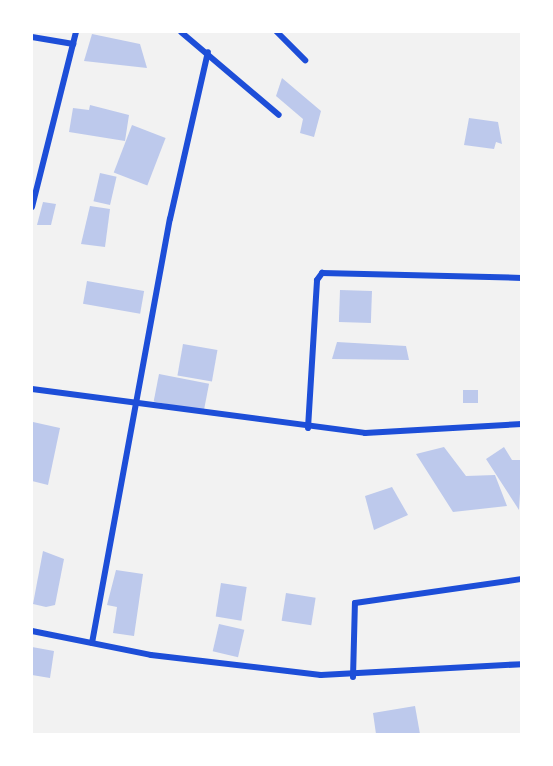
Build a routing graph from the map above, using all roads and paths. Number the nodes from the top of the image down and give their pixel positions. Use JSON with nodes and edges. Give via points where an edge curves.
{"nodes":[{"id":1,"x":76,"y":32,"type":"edge"},
{"id":2,"x":181,"y":32,"type":"edge"},
{"id":3,"x":277,"y":32,"type":"edge"},
{"id":4,"x":32,"y":37,"type":"edge"},
{"id":5,"x":73,"y":44,"type":"junction"},
{"id":6,"x":208,"y":52,"type":"junction"},
{"id":7,"x":305,"y":60,"type":"dead end"},
{"id":8,"x":279,"y":115,"type":"dead end"},
{"id":9,"x":32,"y":207,"type":"edge"},
{"id":10,"x":522,"y":278,"type":"edge"},
{"id":11,"x":32,"y":388,"type":"edge"},
{"id":12,"x":138,"y":406,"type":"junction"},
{"id":13,"x":522,"y":424,"type":"edge"},
{"id":14,"x":308,"y":428,"type":"junction"},
{"id":15,"x":522,"y":579,"type":"edge"},
{"id":16,"x":32,"y":631,"type":"edge"},
{"id":17,"x":92,"y":643,"type":"junction"},
{"id":18,"x":522,"y":664,"type":"edge"},
{"id":19,"x":353,"y":677,"type":"junction"}],
"edges":[{"from":1,"to":5,"type":"street"},
{"from":2,"to":6,"type":"street"},
{"from":3,"to":7,"type":"street"},
{"from":4,"to":5,"type":"street"},
{"from":5,"to":9,"type":"street"},
{"from":6,"to":8,"type":"street"},
{"from":6,"to":12,"type":"street","via":[[170,219]]},
{"from":10,"to":14,"type":"street","via":[[322,273]]},
{"from":11,"to":12,"type":"street"},
{"from":12,"to":14,"type":"street"},
{"from":12,"to":17,"type":"street"},
{"from":13,"to":14,"type":"street","via":[[365,433]]},
{"from":15,"to":19,"type":"street","via":[[355,603]]},
{"from":16,"to":17,"type":"street"},
{"from":17,"to":19,"type":"street","via":[[151,655]]},
{"from":18,"to":19,"type":"street"}]}
